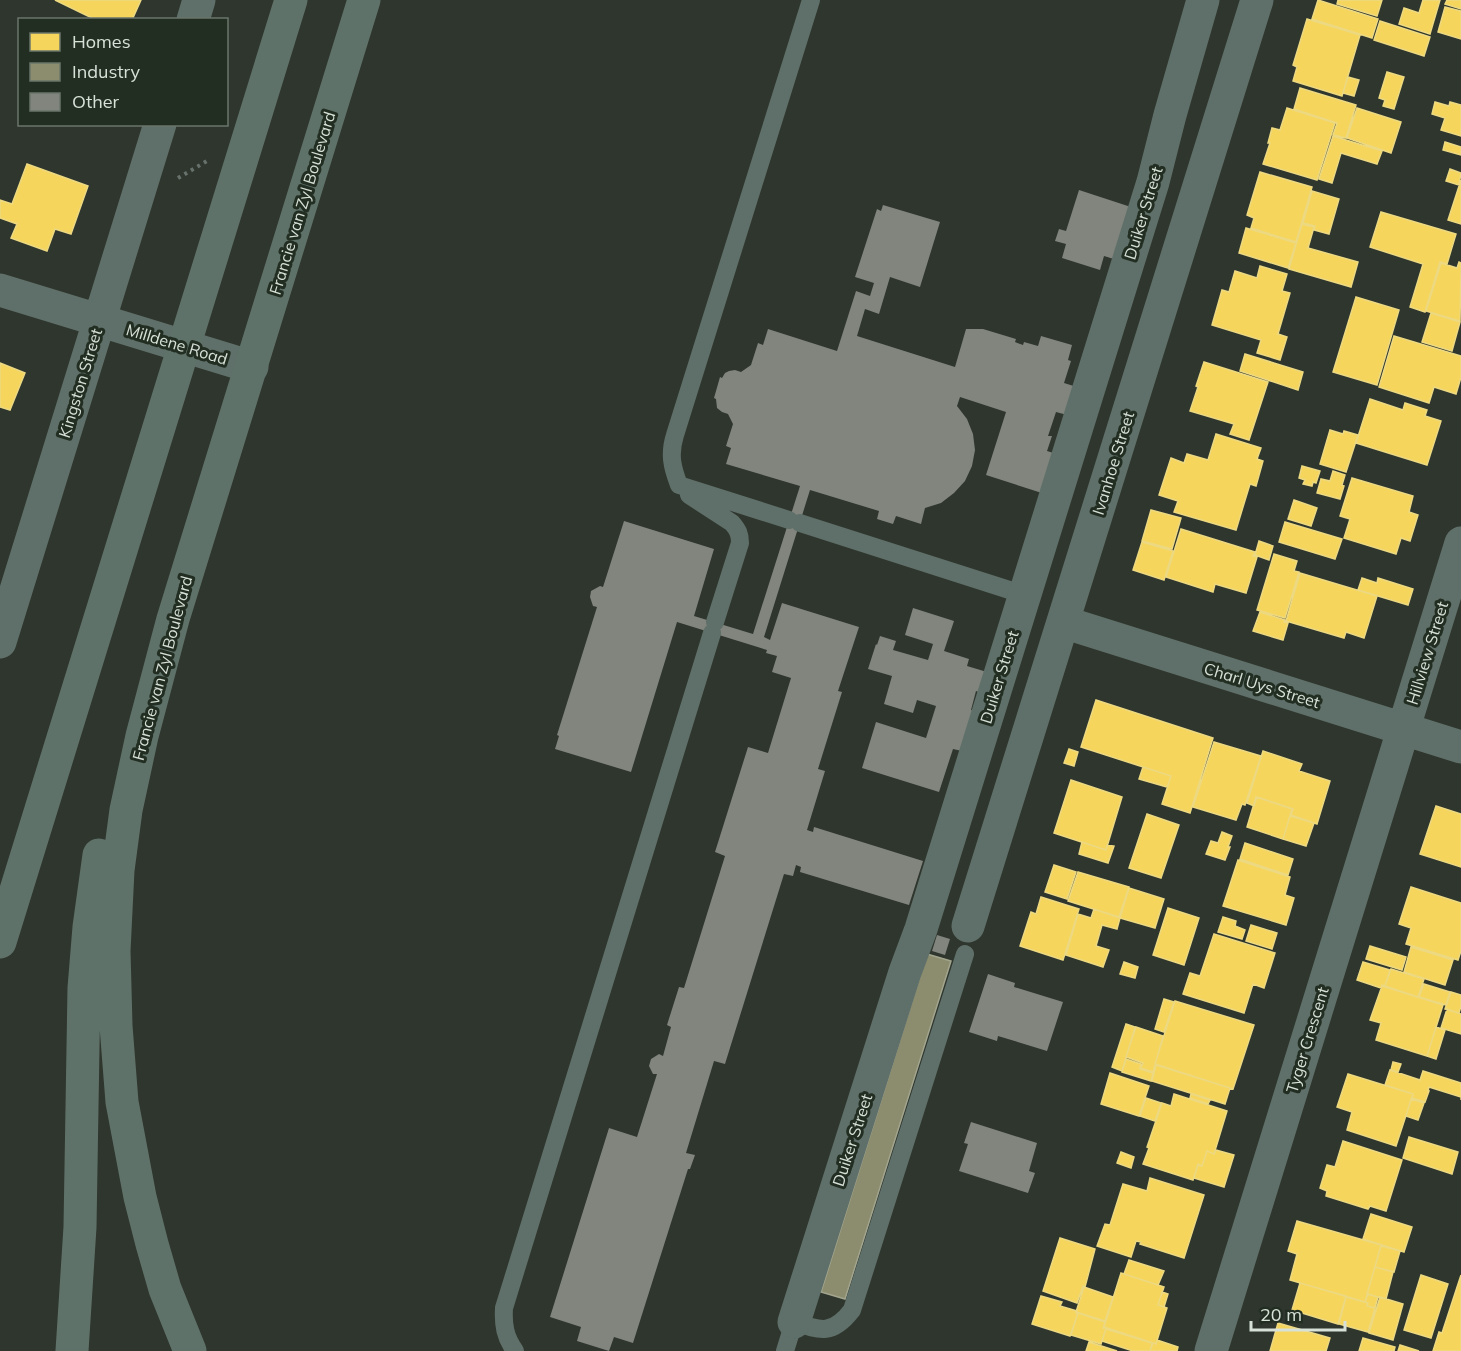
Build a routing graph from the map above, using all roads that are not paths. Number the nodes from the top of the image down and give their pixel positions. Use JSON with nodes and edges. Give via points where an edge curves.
{"nodes":[{"id":1,"x":199,"y":0,"type":"edge"},
{"id":2,"x":291,"y":0,"type":"edge"},
{"id":3,"x":364,"y":0,"type":"edge"},
{"id":4,"x":811,"y":0,"type":"edge"},
{"id":5,"x":1203,"y":0,"type":"edge"},
{"id":6,"x":1257,"y":0,"type":"edge"},
{"id":7,"x":194,"y":18,"type":"edge"},
{"id":8,"x":159,"y":126,"type":"edge"},
{"id":9,"x":0,"y":290,"type":"edge"},
{"id":10,"x":99,"y":321,"type":"junction"},
{"id":11,"x":184,"y":346,"type":"junction"},
{"id":12,"x":252,"y":367,"type":"junction"},
{"id":13,"x":679,"y":485,"type":"junction"},
{"id":14,"x":1461,"y":543,"type":"edge"},
{"id":15,"x":8,"y":587,"type":"edge"},
{"id":16,"x":1025,"y":595,"type":"junction"},
{"id":17,"x":173,"y":619,"type":"junction"},
{"id":18,"x":1063,"y":622,"type":"junction"},
{"id":19,"x":0,"y":642,"type":"edge"},
{"id":20,"x":1404,"y":729,"type":"junction"},
{"id":21,"x":1461,"y":747,"type":"edge"},
{"id":22,"x":967,"y":940,"type":"joint"},
{"id":23,"x":0,"y":942,"type":"edge"},
{"id":24,"x":790,"y":1337,"type":"edge"},
{"id":25,"x":72,"y":1351,"type":"edge"},
{"id":26,"x":190,"y":1351,"type":"edge"},
{"id":27,"x":515,"y":1351,"type":"edge"},
{"id":28,"x":1211,"y":1351,"type":"edge"}],
"edges":[{"from":1,"to":7,"type":"street"},
{"from":2,"to":11,"type":"main road"},
{"from":3,"to":12,"type":"main road","name":"Francie van Zyl Boulevard"},
{"from":4,"to":13,"type":"lane","via":[[671,446],[672,469]]},
{"from":5,"to":16,"type":"street","name":"Duiker Street","via":[[1150,194]]},
{"from":6,"to":18,"type":"street","name":"Ivanhoe Street"},
{"from":8,"to":10,"type":"street","name":"Kingston Street"},
{"from":9,"to":10,"type":"street","name":"Milldene Road"},
{"from":10,"to":11,"type":"street","name":"Milldene Road"},
{"from":10,"to":15,"type":"street","name":"Kingston Street"},
{"from":11,"to":12,"type":"street","name":"Milldene Road"},
{"from":11,"to":23,"type":"main road"},
{"from":12,"to":17,"type":"main road","name":"Francie van Zyl Boulevard"},
{"from":13,"to":16,"type":"lane"},
{"from":13,"to":27,"type":"lane","via":[[732,523],[740,543],[504,1308],[505,1331]]},
{"from":14,"to":20,"type":"street","name":"Hillview Street"},
{"from":15,"to":19,"type":"street","name":"Kingston Street"},
{"from":16,"to":24,"type":"street","name":"Duiker Street"},
{"from":17,"to":25,"type":"main road","via":[[126,734],[101,838],[84,988],[80,1227]]},
{"from":17,"to":26,"type":"main road","name":"Francie van Zyl Boulevard","via":[[126,810],[114,951],[121,1092],[130,1150],[162,1278]]},
{"from":18,"to":20,"type":"street","name":"Charl Uys Street"},
{"from":18,"to":22,"type":"street","name":"Ivanhoe Street"},
{"from":20,"to":21,"type":"street","name":"Charl Uys Street"},
{"from":20,"to":28,"type":"street","name":"Tyger Crescent"},
{"from":22,"to":24,"type":"lane","via":[[852,1310],[826,1330]]}]}
